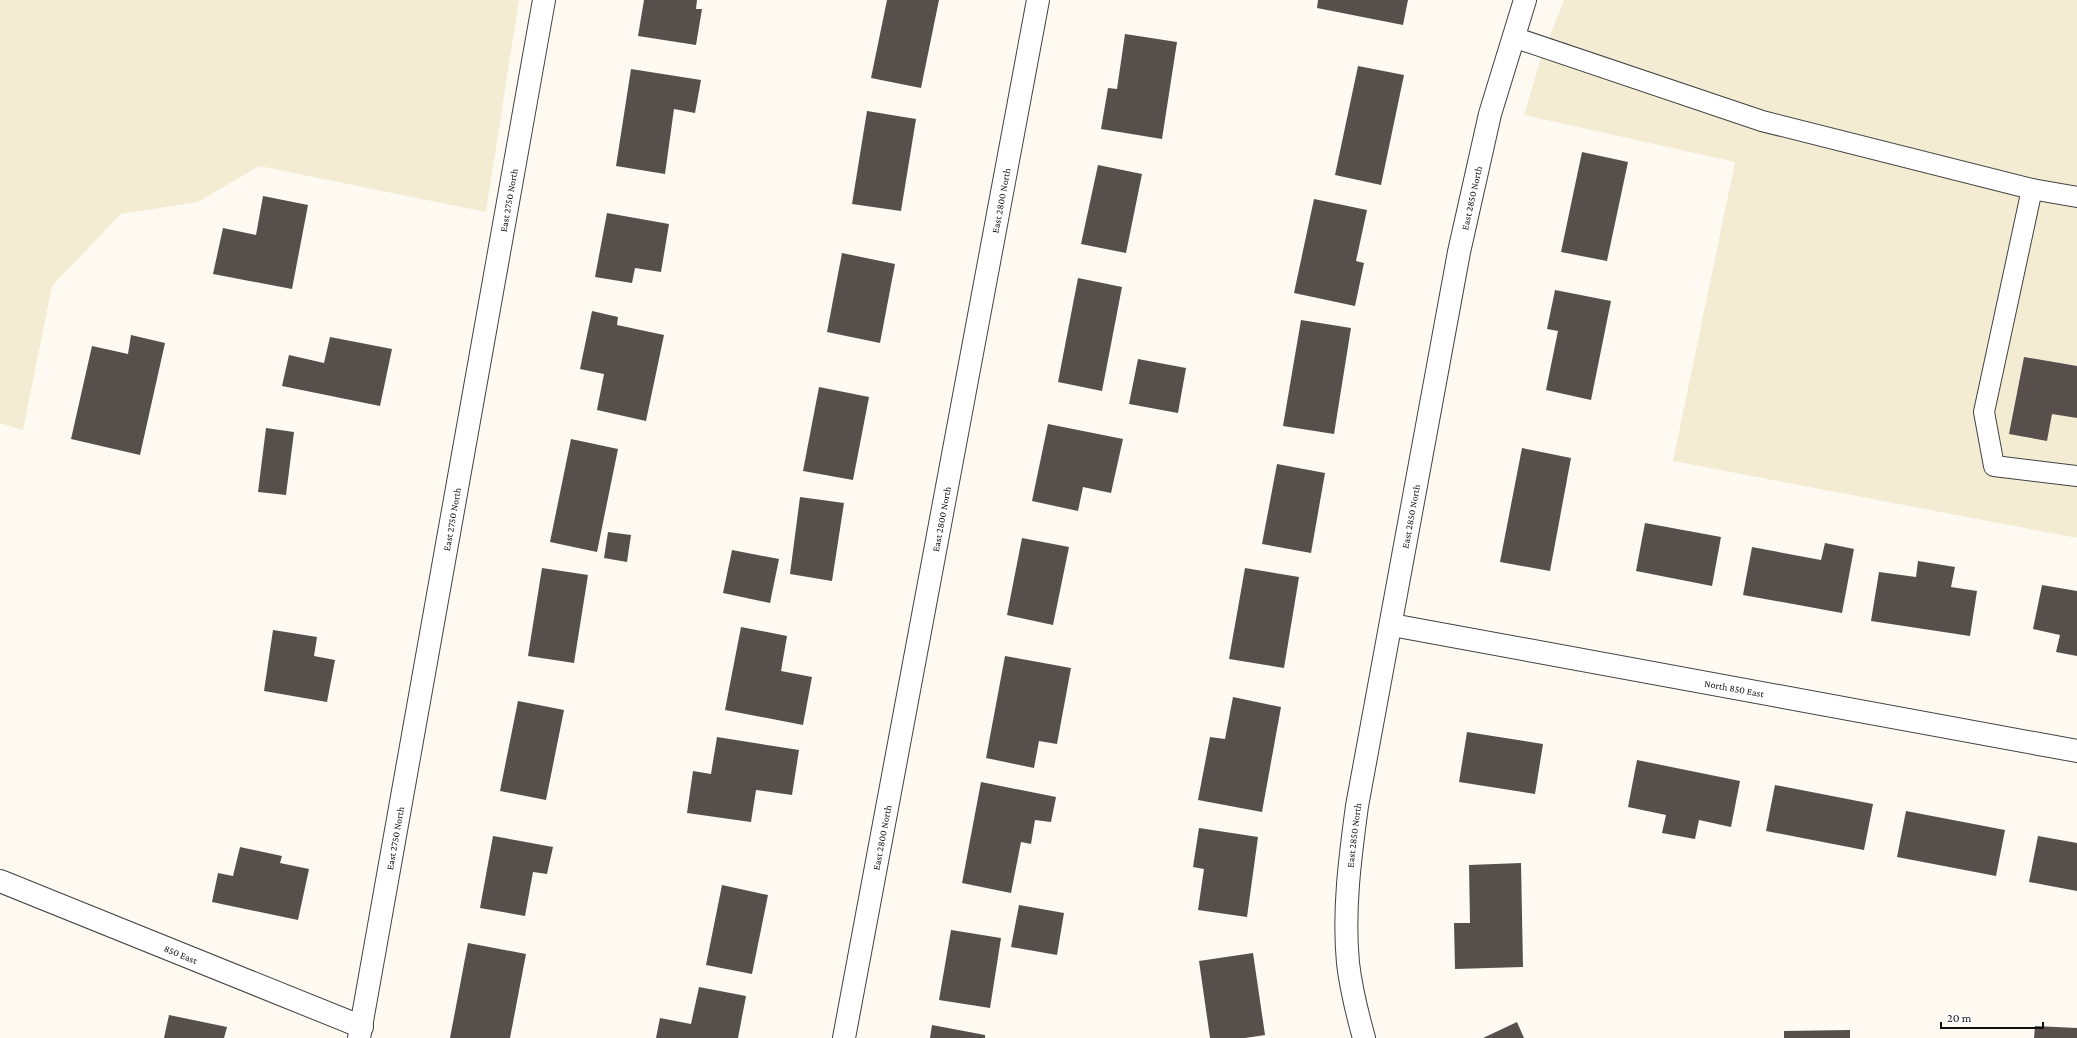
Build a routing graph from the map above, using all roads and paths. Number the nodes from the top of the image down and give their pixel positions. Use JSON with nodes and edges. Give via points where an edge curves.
{"nodes":[{"id":1,"x":544,"y":0,"type":"edge"},
{"id":2,"x":1038,"y":0,"type":"edge"},
{"id":3,"x":1525,"y":0,"type":"edge"},
{"id":4,"x":1513,"y":37,"type":"junction"},
{"id":5,"x":2032,"y":189,"type":"junction"},
{"id":6,"x":2077,"y":197,"type":"edge"},
{"id":7,"x":2077,"y":476,"type":"edge"},
{"id":8,"x":1392,"y":625,"type":"junction"},
{"id":9,"x":2077,"y":751,"type":"edge"},
{"id":10,"x":0,"y":881,"type":"edge"},
{"id":11,"x":360,"y":1033,"type":"edge"},
{"id":12,"x":844,"y":1038,"type":"edge"},
{"id":13,"x":1364,"y":1038,"type":"edge"}],
"edges":[{"from":1,"to":11,"type":"street","name":"East 2750 North"},
{"from":2,"to":12,"type":"street","name":"East 2800 North"},
{"from":3,"to":4,"type":"street","name":"East 2850 North"},
{"from":4,"to":5,"type":"lane","via":[[1762,121]]},
{"from":4,"to":8,"type":"street","name":"East 2850 North","via":[[1477,166],[1459,252]]},
{"from":5,"to":6,"type":"lane"},
{"from":5,"to":7,"type":"lane","via":[[1984,412],[1994,466]]},
{"from":8,"to":9,"type":"street","name":"North 850 East"},
{"from":8,"to":13,"type":"street","name":"East 2850 North","via":[[1349,865],[1348,963],[1354,1004]]},
{"from":10,"to":11,"type":"street","name":"850 East"}]}
